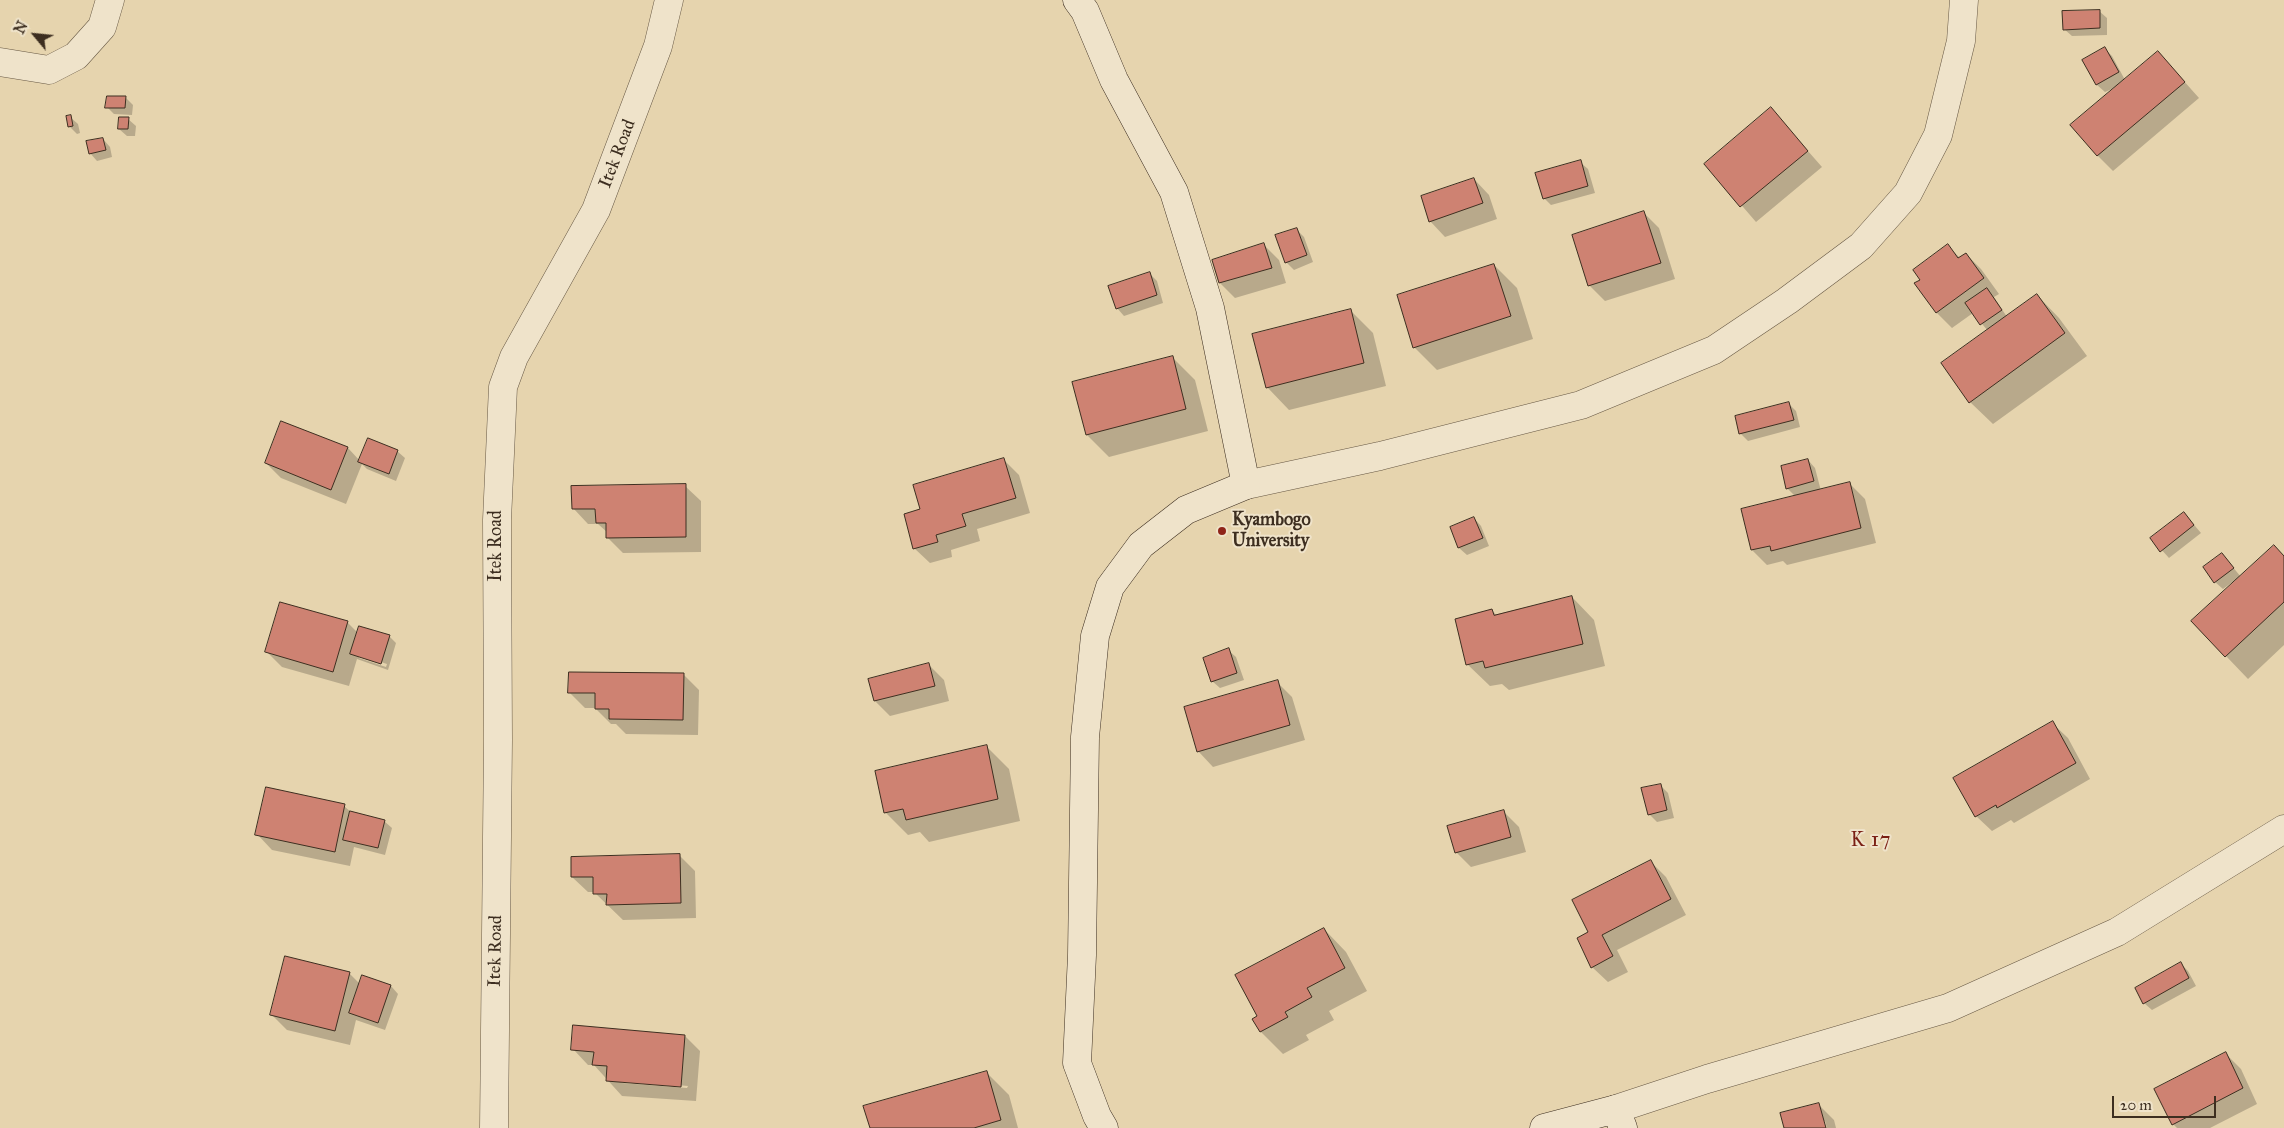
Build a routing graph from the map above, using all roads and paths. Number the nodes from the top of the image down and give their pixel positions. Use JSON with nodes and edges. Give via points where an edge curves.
{"nodes":[{"id":1,"x":110,"y":0,"type":"edge"},
{"id":2,"x":669,"y":0,"type":"edge"},
{"id":3,"x":1077,"y":0,"type":"edge"},
{"id":4,"x":1964,"y":0,"type":"edge"},
{"id":5,"x":0,"y":62,"type":"edge"},
{"id":6,"x":1246,"y":485,"type":"junction"},
{"id":7,"x":2284,"y":829,"type":"edge"},
{"id":8,"x":1620,"y":1119,"type":"edge"},
{"id":9,"x":494,"y":1128,"type":"edge"},
{"id":10,"x":1104,"y":1128,"type":"edge"},
{"id":11,"x":1544,"y":1128,"type":"edge"}],
"edges":[{"from":1,"to":5,"type":"street","via":[[102,27],[76,56],[49,70]]},
{"from":2,"to":9,"type":"street","name":"Itek Road","via":[[658,46],[596,210],[518,348],[503,387],[497,520]]},
{"from":3,"to":6,"type":"street","via":[[1085,11],[1114,80],[1174,192],[1210,308]]},
{"from":4,"to":6,"type":"street","via":[[1961,41],[1938,134],[1908,193],[1861,246],[1714,350],[1581,405],[1380,456]]},
{"from":6,"to":10,"type":"street","via":[[1186,510],[1141,545],[1110,587],[1095,636],[1085,737],[1077,1063]]},
{"from":7,"to":8,"type":"street","via":[[2117,932],[1948,1008],[1707,1079]]},
{"from":8,"to":11,"type":"street"}]}
